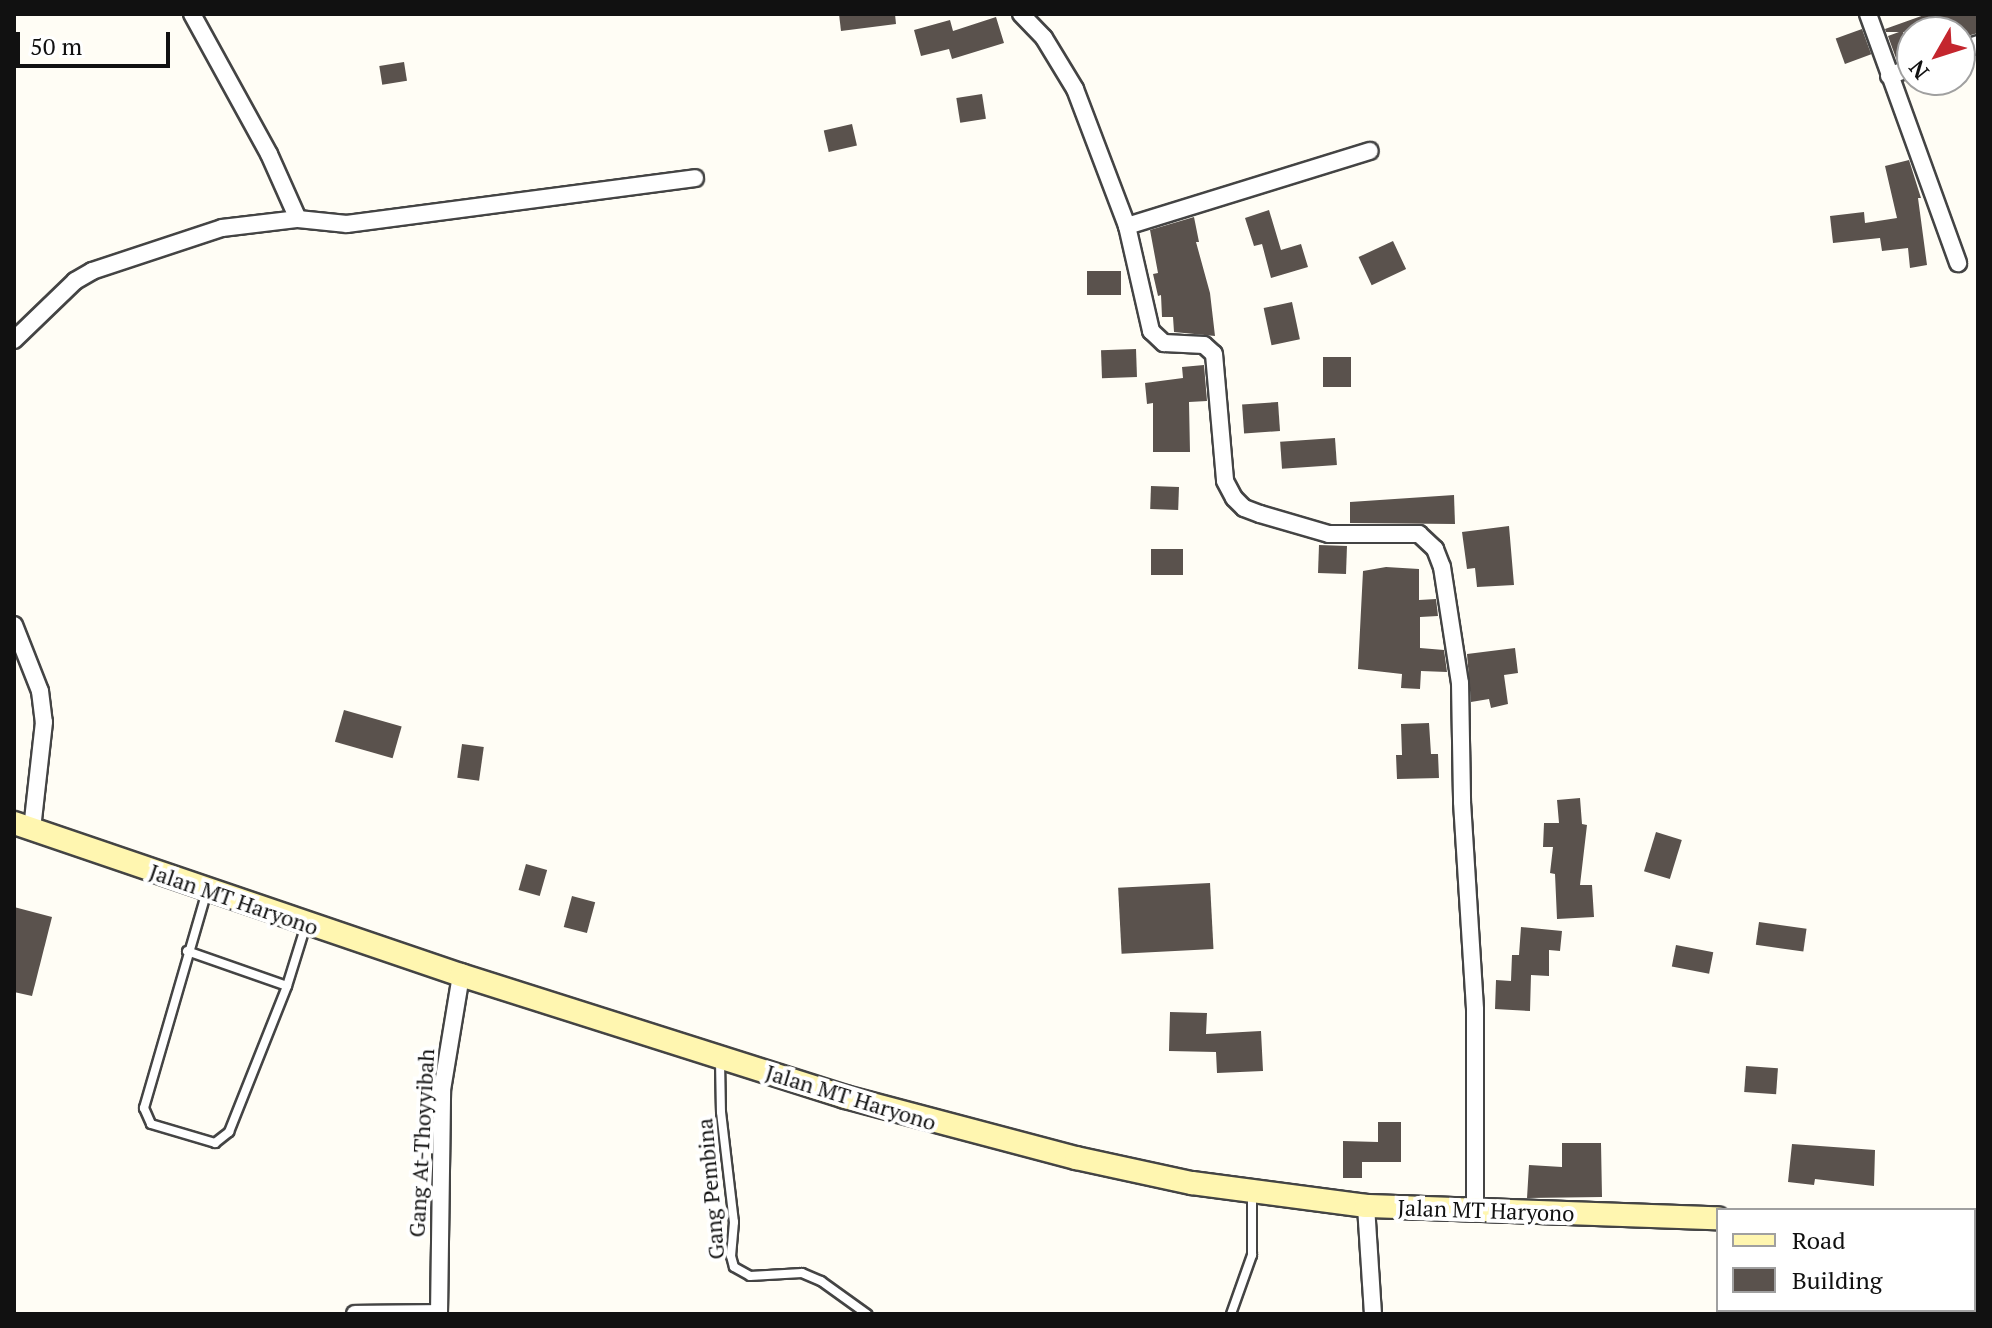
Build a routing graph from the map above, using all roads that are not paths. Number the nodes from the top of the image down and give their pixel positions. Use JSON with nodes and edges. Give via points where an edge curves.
{"nodes":[{"id":1,"x":192,"y":14,"type":"edge"},
{"id":2,"x":1021,"y":14,"type":"edge"},
{"id":3,"x":1868,"y":14,"type":"edge"},
{"id":4,"x":1896,"y":73,"type":"edge"},
{"id":5,"x":1889,"y":76,"type":"junction"},
{"id":6,"x":1370,"y":151,"type":"dead end"},
{"id":7,"x":695,"y":178,"type":"dead end"},
{"id":8,"x":298,"y":219,"type":"junction"},
{"id":9,"x":1127,"y":226,"type":"junction"},
{"id":10,"x":1958,"y":263,"type":"dead end"},
{"id":11,"x":14,"y":340,"type":"edge"},
{"id":12,"x":14,"y":625,"type":"edge"},
{"id":13,"x":23,"y":826,"type":"edge"},
{"id":14,"x":208,"y":890,"type":"junction"},
{"id":15,"x":306,"y":924,"type":"junction"},
{"id":16,"x":187,"y":951,"type":"junction"},
{"id":17,"x":461,"y":975,"type":"junction"},
{"id":18,"x":287,"y":986,"type":"junction"},
{"id":19,"x":720,"y":1056,"type":"junction"},
{"id":20,"x":1252,"y":1191,"type":"junction"},
{"id":21,"x":1366,"y":1206,"type":"junction"},
{"id":22,"x":1475,"y":1209,"type":"junction"},
{"id":23,"x":1716,"y":1218,"type":"edge"},
{"id":24,"x":439,"y":1313,"type":"edge"},
{"id":25,"x":355,"y":1314,"type":"edge"},
{"id":26,"x":867,"y":1314,"type":"edge"},
{"id":27,"x":1231,"y":1314,"type":"edge"},
{"id":28,"x":1373,"y":1314,"type":"edge"}],
"edges":[{"from":1,"to":8,"type":"street","via":[[269,154]]},
{"from":2,"to":9,"type":"street","via":[[1044,38],[1075,89]]},
{"from":3,"to":5,"type":"street"},
{"from":4,"to":5,"type":"street"},
{"from":5,"to":10,"type":"street"},
{"from":6,"to":9,"type":"street"},
{"from":7,"to":8,"type":"street","via":[[347,224]]},
{"from":8,"to":11,"type":"street","via":[[222,228],[92,271]]},
{"from":9,"to":22,"type":"street","via":[[1157,340],[1204,345],[1214,354],[1225,481],[1244,508],[1329,534],[1419,534],[1435,549],[1442,567],[1460,683],[1475,1010]]},
{"from":12,"to":13,"type":"street","via":[[40,691],[44,722]]},
{"from":13,"to":14,"type":"main road","name":"Jalan MT Haryono"},
{"from":14,"to":15,"type":"main road","name":"Jalan MT Haryono"},
{"from":14,"to":16,"type":"lane"},
{"from":15,"to":17,"type":"main road","name":"Jalan MT Haryono"},
{"from":15,"to":18,"type":"lane"},
{"from":16,"to":18,"type":"lane"},
{"from":16,"to":18,"type":"lane","via":[[144,1108],[151,1124],[215,1143],[229,1132]]},
{"from":17,"to":19,"type":"main road","name":"Jalan MT Haryono"},
{"from":17,"to":24,"type":"street","name":"Gang At-Thoyyibah","via":[[442,1090]]},
{"from":19,"to":20,"type":"main road","name":"Jalan MT Haryono","via":[[1009,1142],[1192,1183]]},
{"from":19,"to":26,"type":"lane","name":"Gang Pembina","via":[[734,1267],[750,1276],[802,1273]]},
{"from":20,"to":21,"type":"main road","name":"Jalan MT Haryono"},
{"from":20,"to":27,"type":"lane","via":[[1252,1255]]},
{"from":21,"to":22,"type":"main road","name":"Jalan MT Haryono"},
{"from":21,"to":28,"type":"street"},
{"from":22,"to":23,"type":"main road","name":"Jalan MT Haryono"},
{"from":24,"to":25,"type":"street"}]}
